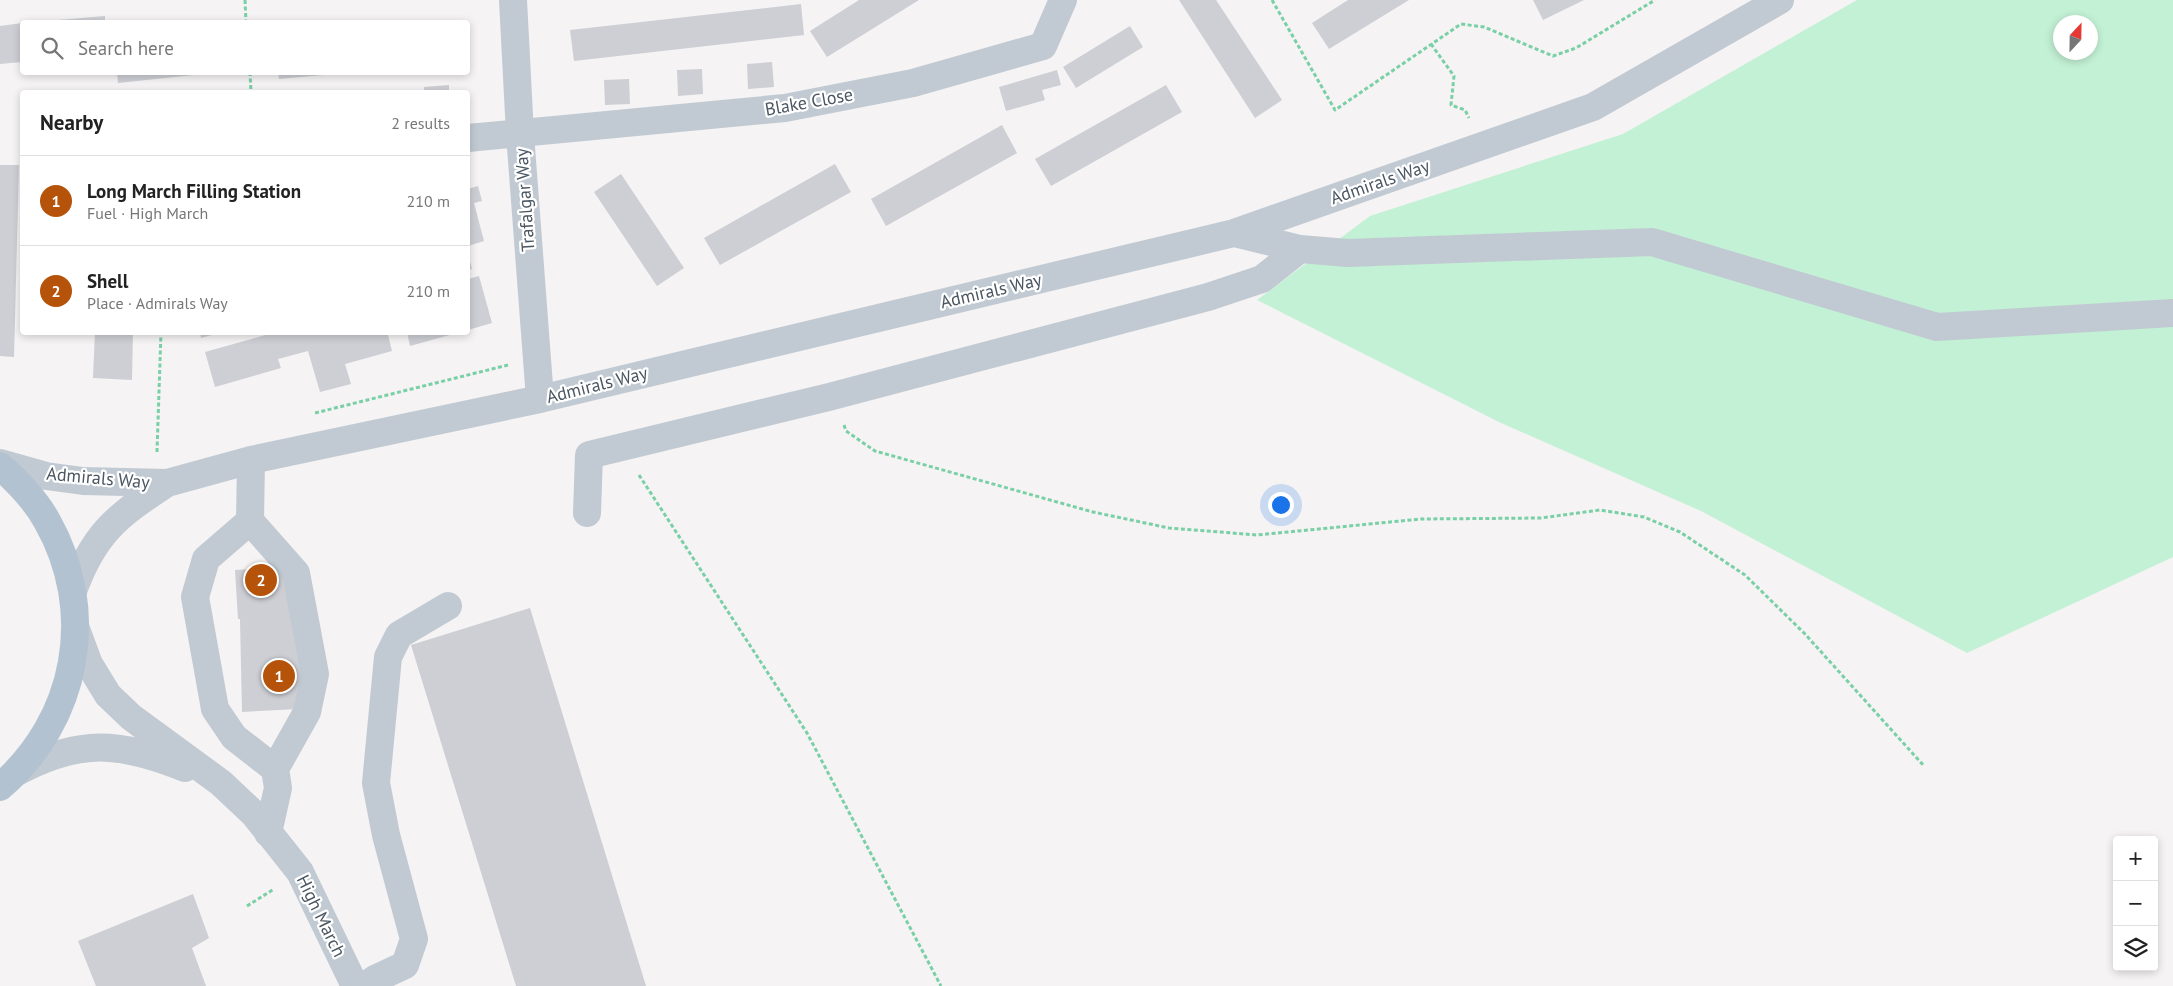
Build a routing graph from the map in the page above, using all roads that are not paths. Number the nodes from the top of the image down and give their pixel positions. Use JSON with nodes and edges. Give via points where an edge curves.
{"nodes":[{"id":1,"x":514,"y":0,"type":"edge"},
{"id":2,"x":1063,"y":0,"type":"edge"},
{"id":3,"x":1780,"y":0,"type":"edge"},
{"id":4,"x":520,"y":134,"type":"junction"},
{"id":5,"x":470,"y":138,"type":"edge"},
{"id":6,"x":1234,"y":233,"type":"junction"},
{"id":7,"x":1300,"y":249,"type":"junction"},
{"id":8,"x":2173,"y":313,"type":"edge"},
{"id":9,"x":540,"y":399,"type":"junction"},
{"id":10,"x":251,"y":460,"type":"junction"},
{"id":11,"x":0,"y":465,"type":"edge"},
{"id":12,"x":167,"y":483,"type":"junction"},
{"id":13,"x":587,"y":513,"type":"dead end"},
{"id":14,"x":250,"y":521,"type":"junction"},
{"id":15,"x":73,"y":591,"type":"junction"},
{"id":16,"x":448,"y":606,"type":"dead end"},
{"id":17,"x":76,"y":629,"type":"junction"},
{"id":18,"x":275,"y":768,"type":"junction"},
{"id":19,"x":9,"y":779,"type":"edge"},
{"id":20,"x":221,"y":783,"type":"junction"},
{"id":21,"x":268,"y":833,"type":"junction"},
{"id":22,"x":355,"y":986,"type":"edge"},
{"id":23,"x":365,"y":986,"type":"edge"}],
"edges":[{"from":1,"to":4,"type":"street","name":"Trafalgar Way"},
{"from":2,"to":4,"type":"street","name":"Blake Close","via":[[1043,46],[913,83],[785,108]]},
{"from":3,"to":6,"type":"street","name":"Admirals Way","via":[[1593,107]]},
{"from":4,"to":5,"type":"street"},
{"from":4,"to":9,"type":"street","name":"Trafalgar Way"},
{"from":6,"to":7,"type":"street"},
{"from":6,"to":9,"type":"street","name":"Admirals Way"},
{"from":7,"to":8,"type":"street","via":[[1348,253],[1652,242],[1937,327]]},
{"from":7,"to":13,"type":"street","via":[[1262,279],[1208,297],[829,397],[589,455]]},
{"from":9,"to":10,"type":"street","name":"Admirals Way"},
{"from":10,"to":12,"type":"street","name":"Admirals Way"},
{"from":10,"to":14,"type":"street"},
{"from":11,"to":12,"type":"street","name":"Admirals Way","via":[[83,481]]},
{"from":11,"to":15,"type":"main road","via":[[24,489],[46,520],[63,554]]},
{"from":12,"to":15,"type":"street","name":"Admirals Way","via":[[126,510],[108,528],[82,565]]},
{"from":14,"to":18,"type":"street","via":[[296,573],[315,674],[307,712]]},
{"from":14,"to":18,"type":"street","via":[[206,559],[194,597],[215,709],[234,737]]},
{"from":15,"to":17,"type":"main road"},
{"from":16,"to":23,"type":"street","via":[[399,636],[388,657],[376,783],[386,835],[414,939],[406,965]]},
{"from":17,"to":19,"type":"main road","via":[[72,668],[60,706],[42,741]]},
{"from":17,"to":20,"type":"street","name":"High March","via":[[89,664],[108,695],[131,717]]},
{"from":18,"to":21,"type":"street","via":[[278,788]]},
{"from":19,"to":20,"type":"street","name":"High March","via":[[40,759],[60,752],[118,748],[151,754]]},
{"from":20,"to":21,"type":"street","name":"High March","via":[[254,814]]},
{"from":21,"to":22,"type":"street","name":"High March","via":[[300,872]]}]}
